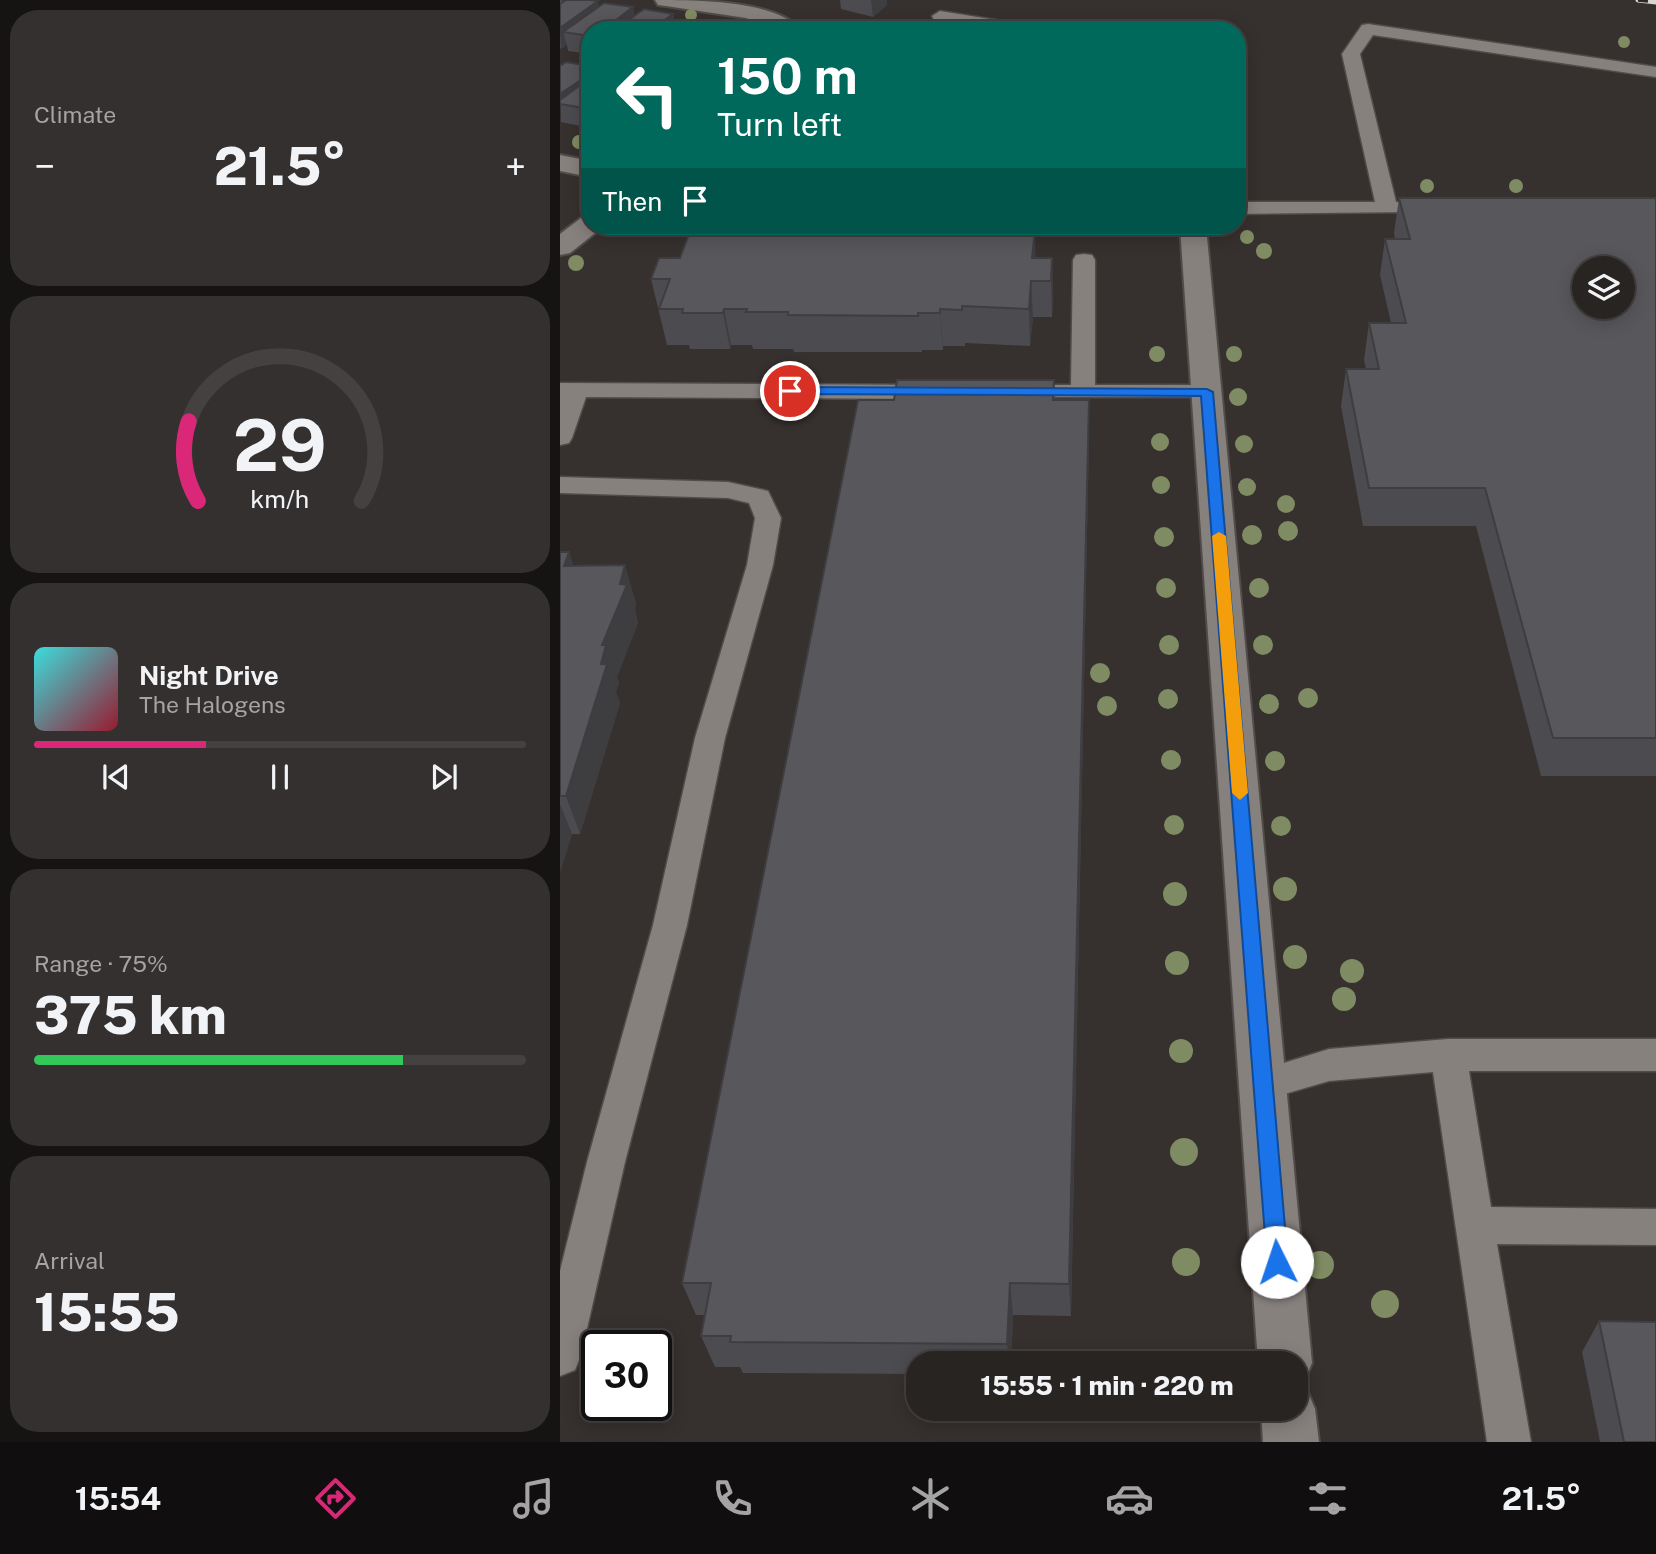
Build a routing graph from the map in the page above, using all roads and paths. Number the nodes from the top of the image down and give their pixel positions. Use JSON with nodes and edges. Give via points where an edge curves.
{"nodes":[{"id":1,"x":666,"y":0,"type":"edge"},
{"id":2,"x":940,"y":16,"type":"dead end"},
{"id":3,"x":779,"y":21,"type":"edge"},
{"id":4,"x":971,"y":21,"type":"edge"},
{"id":5,"x":1656,"y":72,"type":"edge"},
{"id":6,"x":560,"y":163,"type":"edge"},
{"id":7,"x":581,"y":167,"type":"edge"},
{"id":8,"x":1246,"y":208,"type":"edge"},
{"id":9,"x":1387,"y":208,"type":"junction"},
{"id":10,"x":1426,"y":208,"type":"edge"},
{"id":11,"x":581,"y":231,"type":"edge"},
{"id":12,"x":1194,"y":235,"type":"edge"},
{"id":13,"x":560,"y":247,"type":"edge"},
{"id":14,"x":1084,"y":260,"type":"dead end"},
{"id":15,"x":568,"y":390,"type":"edge"},
{"id":16,"x":960,"y":392,"type":"edge"},
{"id":17,"x":988,"y":392,"type":"edge"},
{"id":18,"x":1083,"y":392,"type":"junction"},
{"id":19,"x":1207,"y":392,"type":"junction"},
{"id":20,"x":560,"y":438,"type":"edge"},
{"id":21,"x":560,"y":485,"type":"edge"},
{"id":22,"x":1448,"y":1055,"type":"junction"},
{"id":23,"x":1656,"y":1055,"type":"edge"},
{"id":24,"x":1264,"y":1084,"type":"junction"},
{"id":25,"x":1476,"y":1225,"type":"junction"},
{"id":26,"x":1656,"y":1227,"type":"edge"},
{"id":27,"x":1284,"y":1351,"type":"edge"},
{"id":28,"x":560,"y":1355,"type":"edge"},
{"id":29,"x":1289,"y":1421,"type":"edge"},
{"id":30,"x":1290,"y":1442,"type":"edge"},
{"id":31,"x":1509,"y":1442,"type":"edge"}],
"edges":[{"from":1,"to":3,"type":"street"},
{"from":2,"to":4,"type":"lane"},
{"from":5,"to":9,"type":"lane","via":[[1368,29],[1351,54]]},
{"from":6,"to":7,"type":"street"},
{"from":8,"to":9,"type":"lane"},
{"from":9,"to":10,"type":"lane"},
{"from":11,"to":13,"type":"street"},
{"from":12,"to":19,"type":"street"},
{"from":14,"to":18,"type":"lane"},
{"from":15,"to":16,"type":"lane"},
{"from":15,"to":20,"type":"lane"},
{"from":17,"to":18,"type":"lane"},
{"from":18,"to":19,"type":"lane"},
{"from":19,"to":24,"type":"street"},
{"from":21,"to":28,"type":"lane","via":[[728,490],[759,497],[768,519]]},
{"from":22,"to":23,"type":"lane"},
{"from":22,"to":24,"type":"lane","via":[[1329,1065]]},
{"from":22,"to":25,"type":"lane"},
{"from":24,"to":27,"type":"street"},
{"from":25,"to":26,"type":"lane"},
{"from":25,"to":31,"type":"lane"},
{"from":29,"to":30,"type":"street"}]}
